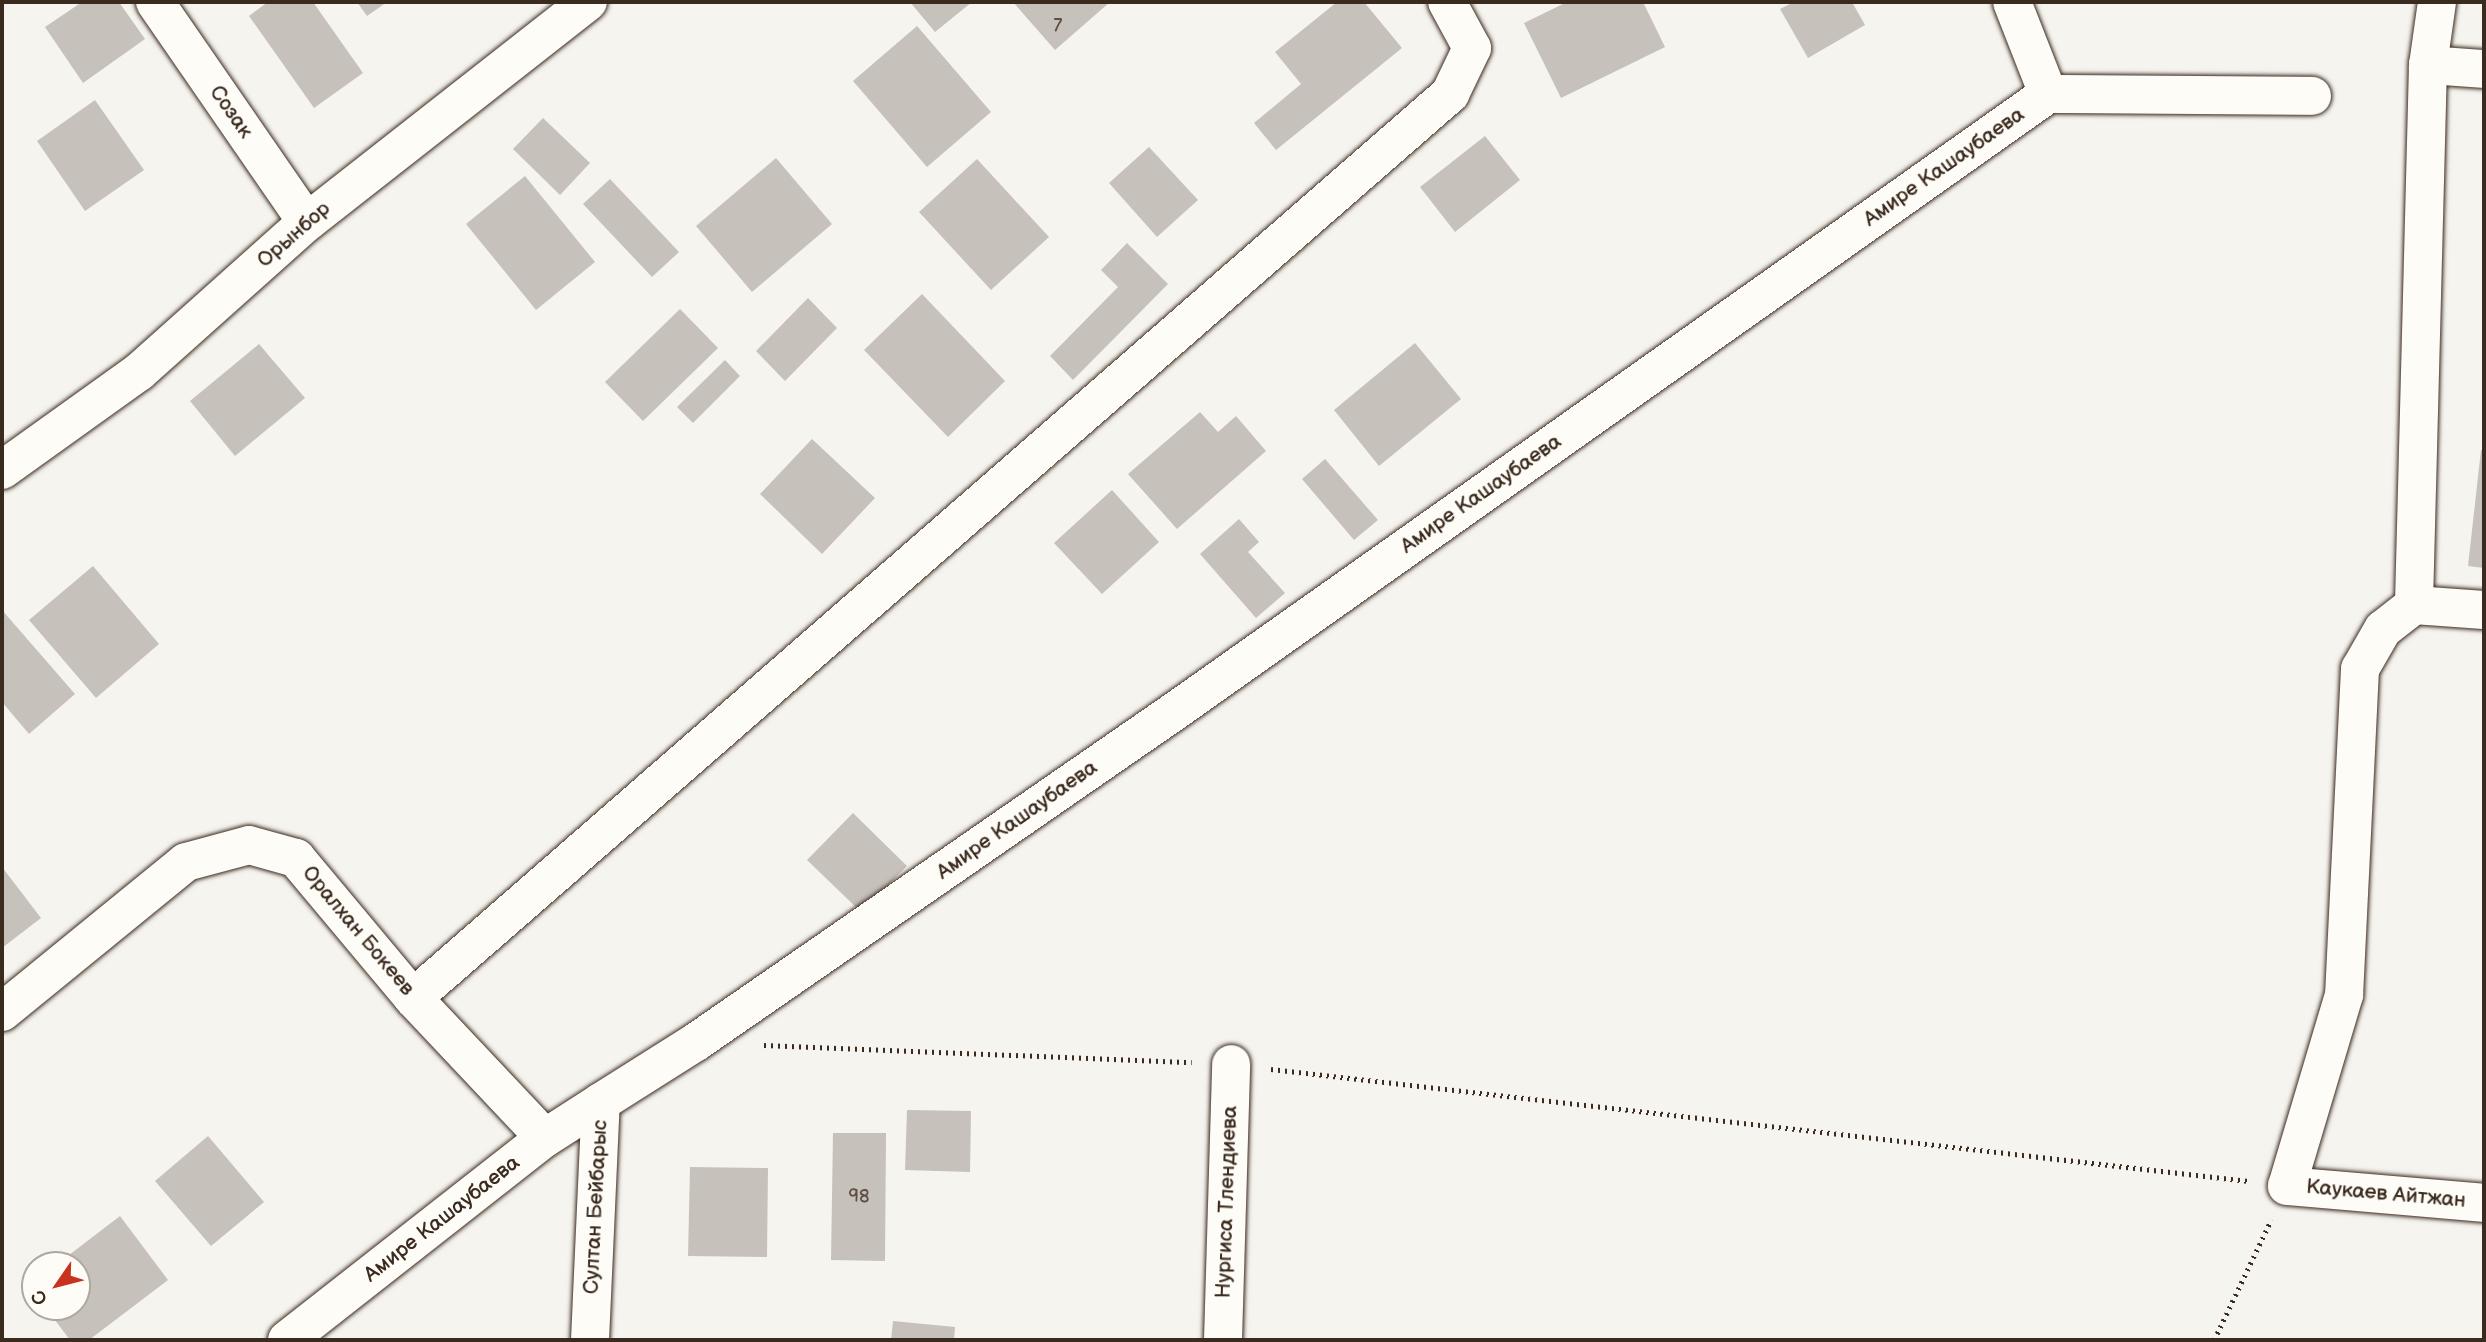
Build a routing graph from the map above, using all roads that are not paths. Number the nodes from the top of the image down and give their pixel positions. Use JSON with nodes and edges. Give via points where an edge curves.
{"nodes":[{"id":1,"x":155,"y":2,"type":"edge"},
{"id":2,"x":588,"y":2,"type":"edge"},
{"id":3,"x":1447,"y":2,"type":"edge"},
{"id":4,"x":2012,"y":2,"type":"edge"},
{"id":5,"x":2437,"y":2,"type":"edge"},
{"id":6,"x":2428,"y":65,"type":"junction"},
{"id":7,"x":2484,"y":69,"type":"edge"},
{"id":8,"x":2048,"y":94,"type":"junction"},
{"id":9,"x":2312,"y":96,"type":"dead end"},
{"id":10,"x":307,"y":222,"type":"junction"},
{"id":11,"x":2,"y":469,"type":"edge"},
{"id":12,"x":2414,"y":605,"type":"junction"},
{"id":13,"x":2484,"y":610,"type":"edge"},
{"id":14,"x":413,"y":998,"type":"junction"},
{"id":15,"x":2,"y":1012,"type":"edge"},
{"id":16,"x":696,"y":1042,"type":"joint"},
{"id":17,"x":1231,"y":1064,"type":"road end"},
{"id":18,"x":601,"y":1102,"type":"junction"},
{"id":19,"x":545,"y":1138,"type":"junction"},
{"id":20,"x":2484,"y":1203,"type":"edge"},
{"id":21,"x":287,"y":1340,"type":"edge"},
{"id":22,"x":590,"y":1340,"type":"edge"},
{"id":23,"x":1223,"y":1340,"type":"edge"}],
"edges":[{"from":1,"to":10,"type":"street","name":"Созак"},
{"from":2,"to":10,"type":"street","name":"Орынбор"},
{"from":3,"to":14,"type":"street","via":[[1472,48],[1450,94]]},
{"from":4,"to":8,"type":"street"},
{"from":5,"to":6,"type":"street"},
{"from":6,"to":7,"type":"street"},
{"from":6,"to":12,"type":"street"},
{"from":8,"to":9,"type":"street"},
{"from":8,"to":16,"type":"street","name":"Амире Кашаубаева"},
{"from":10,"to":11,"type":"street","name":"Орынбор","via":[[139,372]]},
{"from":12,"to":13,"type":"street"},
{"from":12,"to":20,"type":"street","name":"Каукаев Айтжан","via":[[2383,629],[2360,669],[2344,995],[2287,1186]]},
{"from":14,"to":15,"type":"street","name":"Оралхан Бокеев","via":[[296,858],[249,845],[186,862]]},
{"from":14,"to":19,"type":"street","name":"Оралхан Бокеев"},
{"from":16,"to":18,"type":"street","name":"Султан Бейбарыс"},
{"from":17,"to":23,"type":"street","name":"Нургиса Тлендиева"},
{"from":18,"to":19,"type":"street","name":"Амире Кашаубаева"},
{"from":18,"to":22,"type":"street","name":"Султан Бейбарыс"},
{"from":19,"to":21,"type":"street","name":"Амире Кашаубаева"}]}
